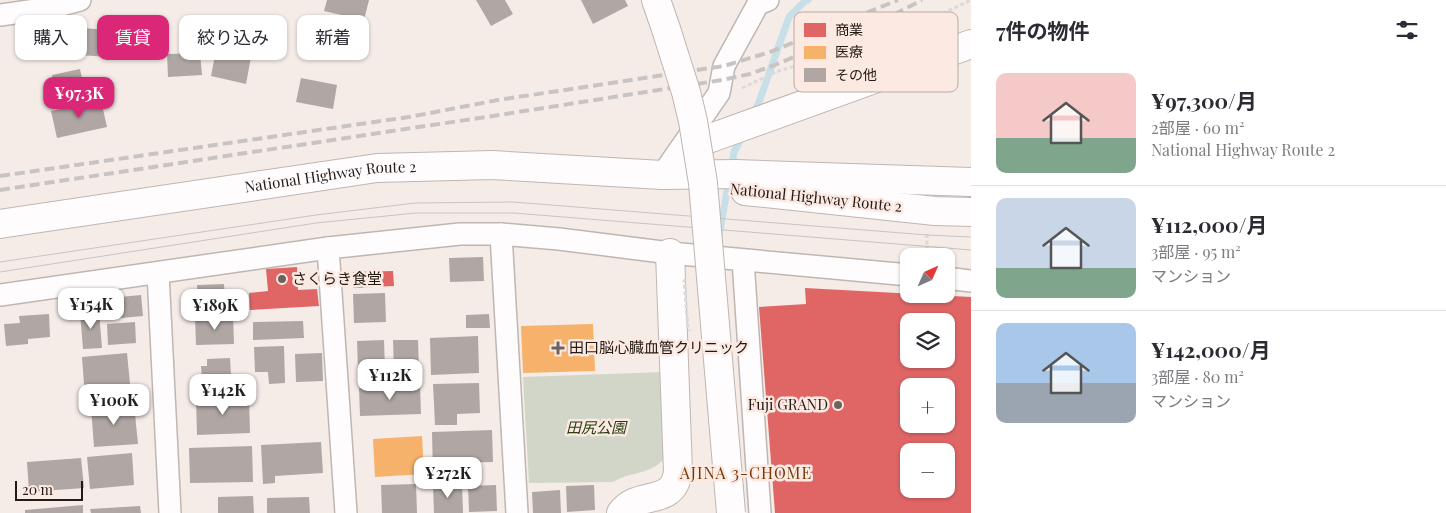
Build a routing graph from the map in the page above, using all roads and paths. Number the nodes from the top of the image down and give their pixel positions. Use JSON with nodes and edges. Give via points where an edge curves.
{"nodes":[{"id":1,"x":80,"y":0,"type":"edge"},
{"id":2,"x":656,"y":0,"type":"edge"},
{"id":3,"x":971,"y":0,"type":"edge"},
{"id":4,"x":761,"y":1,"type":"edge"},
{"id":5,"x":946,"y":12,"type":"edge"},
{"id":6,"x":0,"y":15,"type":"edge"},
{"id":7,"x":971,"y":44,"type":"edge"},
{"id":8,"x":958,"y":49,"type":"edge"},
{"id":9,"x":794,"y":66,"type":"edge"},
{"id":10,"x":738,"y":90,"type":"dead end"},
{"id":11,"x":838,"y":92,"type":"edge"},
{"id":12,"x":697,"y":143,"type":"junction"},
{"id":13,"x":662,"y":175,"type":"junction"},
{"id":14,"x":971,"y":182,"type":"edge"},
{"id":15,"x":971,"y":212,"type":"edge"},
{"id":16,"x":0,"y":224,"type":"edge"},
{"id":17,"x":501,"y":234,"type":"junction"},
{"id":18,"x":328,"y":248,"type":"junction"},
{"id":19,"x":670,"y":253,"type":"junction"},
{"id":20,"x":743,"y":260,"type":"junction"},
{"id":21,"x":158,"y":273,"type":"junction"},
{"id":22,"x":900,"y":273,"type":"edge"},
{"id":23,"x":955,"y":279,"type":"edge"},
{"id":24,"x":971,"y":281,"type":"edge"},
{"id":25,"x":0,"y":296,"type":"edge"},
{"id":26,"x":170,"y":513,"type":"edge"},
{"id":27,"x":346,"y":513,"type":"edge"},
{"id":28,"x":517,"y":513,"type":"edge"},
{"id":29,"x":621,"y":513,"type":"edge"},
{"id":30,"x":731,"y":513,"type":"edge"},
{"id":31,"x":760,"y":513,"type":"edge"}],
"edges":[{"from":1,"to":6,"type":"street"},
{"from":2,"to":12,"type":"main road","bridge":true,"via":[[686,92]]},
{"from":3,"to":5,"type":"path"},
{"from":4,"to":13,"type":"street","via":[[724,66],[719,93]]},
{"from":7,"to":8,"type":"main road"},
{"from":9,"to":10,"type":"path"},
{"from":11,"to":12,"type":"main road"},
{"from":12,"to":30,"type":"main road","bridge":true},
{"from":13,"to":14,"type":"main road","name":"National Highway Route 2","via":[[736,174]]},
{"from":13,"to":15,"type":"main road","name":"National Highway Route 2","via":[[734,190]]},
{"from":13,"to":16,"type":"main road","name":"National Highway Route 2","via":[[492,165],[377,168]]},
{"from":17,"to":18,"type":"street","via":[[460,234]]},
{"from":17,"to":19,"type":"street"},
{"from":17,"to":28,"type":"street"},
{"from":18,"to":21,"type":"street"},
{"from":18,"to":27,"type":"street"},
{"from":19,"to":20,"type":"street"},
{"from":19,"to":29,"type":"main road","via":[[677,482],[662,495],[636,502]]},
{"from":20,"to":22,"type":"street"},
{"from":20,"to":31,"type":"street"},
{"from":21,"to":25,"type":"street"},
{"from":21,"to":26,"type":"street"},
{"from":23,"to":24,"type":"street"}]}
